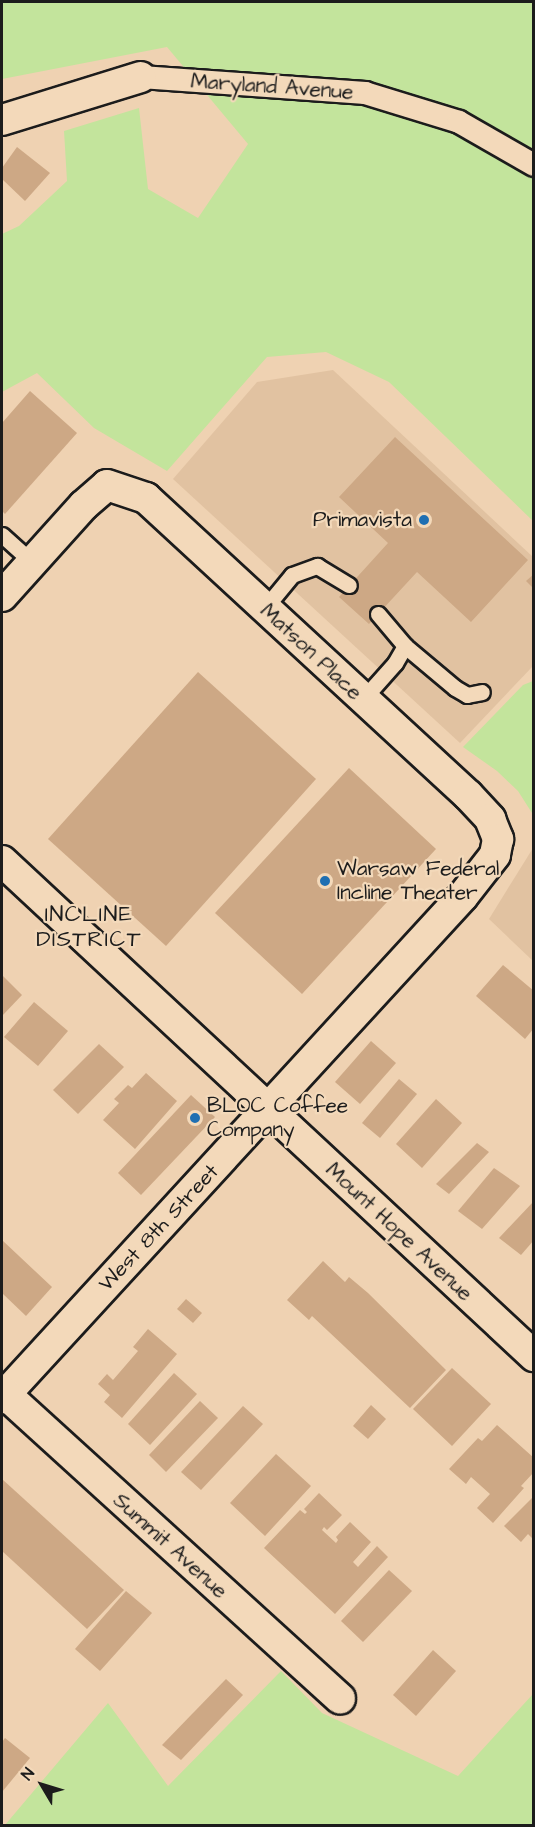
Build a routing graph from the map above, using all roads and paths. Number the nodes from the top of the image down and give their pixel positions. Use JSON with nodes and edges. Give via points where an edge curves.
{"nodes":[{"id":1,"x":141,"y":77,"type":"joint"},
{"id":2,"x":2,"y":120,"type":"edge"},
{"id":3,"x":534,"y":165,"type":"edge"},
{"id":4,"x":2,"y":534,"type":"edge"},
{"id":5,"x":32,"y":562,"type":"junction"},
{"id":6,"x":349,"y":585,"type":"dead end"},
{"id":7,"x":2,"y":596,"type":"edge"},
{"id":8,"x":264,"y":609,"type":"junction"},
{"id":9,"x":378,"y":614,"type":"dead end"},
{"id":10,"x":405,"y":646,"type":"junction"},
{"id":11,"x":482,"y":692,"type":"dead end"},
{"id":12,"x":363,"y":699,"type":"junction"},
{"id":13,"x":498,"y":839,"type":"joint"},
{"id":14,"x":2,"y":861,"type":"edge"},
{"id":15,"x":267,"y":1111,"type":"junction"},
{"id":16,"x":534,"y":1356,"type":"edge"},
{"id":17,"x":3,"y":1395,"type":"edge"},
{"id":18,"x":340,"y":1699,"type":"dead end"}],
"edges":[{"from":1,"to":2,"type":"street","name":"Maryland Avenue"},
{"from":1,"to":3,"type":"street","name":"Maryland Avenue","via":[[365,93],[459,122]]},
{"from":4,"to":5,"type":"lane"},
{"from":5,"to":7,"type":"street"},
{"from":5,"to":8,"type":"street","name":"Matson Place","via":[[107,485],[146,498]]},
{"from":6,"to":8,"type":"lane","via":[[316,566],[292,575]]},
{"from":8,"to":12,"type":"street","name":"Matson Place"},
{"from":9,"to":10,"type":"lane"},
{"from":10,"to":11,"type":"lane","via":[[455,688],[467,695]]},
{"from":10,"to":12,"type":"lane"},
{"from":12,"to":13,"type":"street","name":"Matson Place","via":[[468,795],[490,819]]},
{"from":13,"to":15,"type":"street","name":"West 8th Street","via":[[495,855],[463,896]]},
{"from":14,"to":15,"type":"street","name":"Mount Hope Avenue"},
{"from":15,"to":16,"type":"street","name":"Mount Hope Avenue"},
{"from":15,"to":17,"type":"street","name":"West 8th Street"},
{"from":17,"to":18,"type":"street","name":"Summit Avenue"}]}
